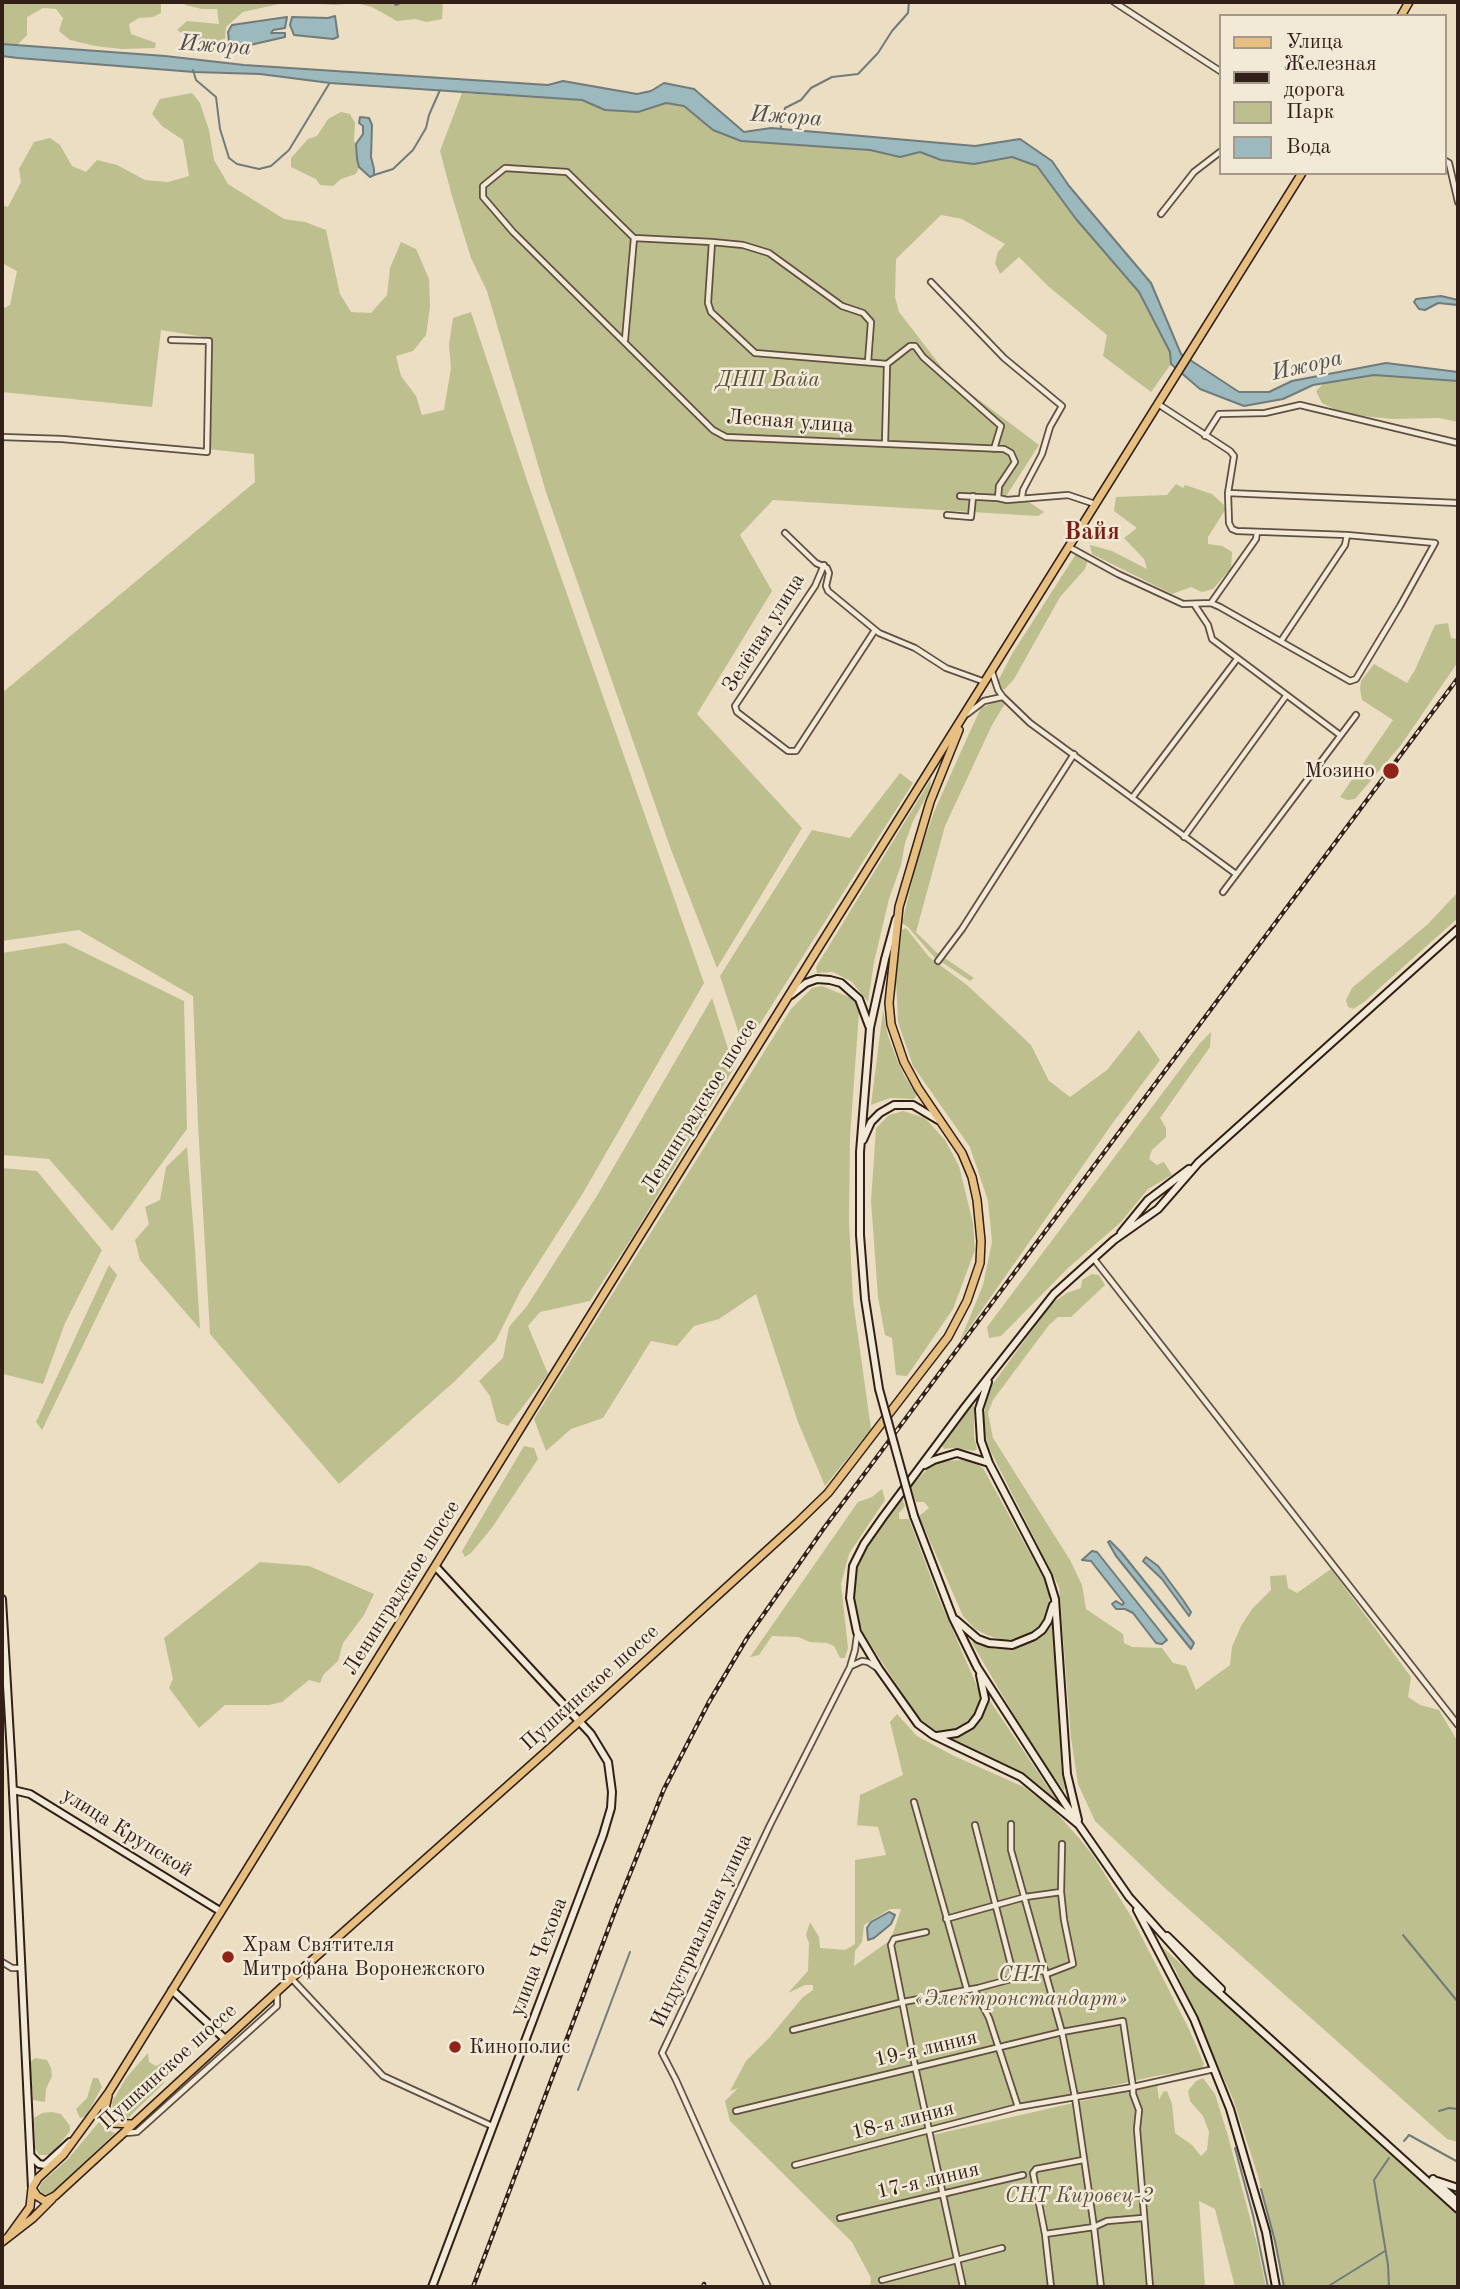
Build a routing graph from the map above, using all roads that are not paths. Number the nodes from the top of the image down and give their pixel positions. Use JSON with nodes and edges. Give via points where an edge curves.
{"nodes":[{"id":1,"x":1114,"y":2,"type":"edge"},
{"id":2,"x":1218,"y":70,"type":"edge"},
{"id":3,"x":1218,"y":154,"type":"edge"},
{"id":4,"x":1446,"y":161,"type":"edge"},
{"id":5,"x":1301,"y":175,"type":"edge"},
{"id":6,"x":1458,"y":202,"type":"edge"},
{"id":7,"x":1161,"y":214,"type":"dead end"},
{"id":8,"x":634,"y":238,"type":"junction"},
{"id":9,"x":712,"y":242,"type":"junction"},
{"id":10,"x":931,"y":282,"type":"dead end"},
{"id":11,"x":170,"y":340,"type":"dead end"},
{"id":12,"x":625,"y":341,"type":"junction"},
{"id":13,"x":868,"y":362,"type":"junction"},
{"id":14,"x":887,"y":364,"type":"junction"},
{"id":15,"x":1158,"y":404,"type":"junction"},
{"id":16,"x":1205,"y":436,"type":"junction"},
{"id":17,"x":2,"y":437,"type":"edge"},
{"id":18,"x":1458,"y":443,"type":"edge"},
{"id":19,"x":885,"y":444,"type":"junction"},
{"id":20,"x":994,"y":449,"type":"junction"},
{"id":21,"x":1228,"y":493,"type":"junction"},
{"id":22,"x":960,"y":496,"type":"dead end"},
{"id":23,"x":973,"y":496,"type":"junction"},
{"id":24,"x":1022,"y":497,"type":"junction"},
{"id":25,"x":998,"y":498,"type":"junction"},
{"id":26,"x":1458,"y":503,"type":"edge"},
{"id":27,"x":1096,"y":505,"type":"junction"},
{"id":28,"x":947,"y":515,"type":"dead end"},
{"id":29,"x":1257,"y":532,"type":"junction"},
{"id":30,"x":785,"y":533,"type":"dead end"},
{"id":31,"x":1347,"y":535,"type":"junction"},
{"id":32,"x":1069,"y":547,"type":"junction"},
{"id":33,"x":824,"y":565,"type":"junction"},
{"id":34,"x":1211,"y":603,"type":"junction"},
{"id":35,"x":1194,"y":604,"type":"junction"},
{"id":36,"x":875,"y":630,"type":"junction"},
{"id":37,"x":1281,"y":641,"type":"junction"},
{"id":38,"x":1237,"y":659,"type":"junction"},
{"id":39,"x":992,"y":671,"type":"junction"},
{"id":40,"x":986,"y":682,"type":"junction"},
{"id":41,"x":1286,"y":695,"type":"junction"},
{"id":42,"x":1003,"y":697,"type":"junction"},
{"id":43,"x":1356,"y":715,"type":"dead end"},
{"id":44,"x":964,"y":717,"type":"junction"},
{"id":45,"x":1340,"y":735,"type":"junction"},
{"id":46,"x":1074,"y":754,"type":"junction"},
{"id":47,"x":1132,"y":798,"type":"junction"},
{"id":48,"x":1184,"y":837,"type":"junction"},
{"id":49,"x":1236,"y":874,"type":"junction"},
{"id":50,"x":1223,"y":892,"type":"dead end"},
{"id":51,"x":899,"y":907,"type":"junction"},
{"id":52,"x":1458,"y":929,"type":"edge"},
{"id":53,"x":938,"y":961,"type":"dead end"},
{"id":54,"x":789,"y":996,"type":"junction"},
{"id":55,"x":870,"y":1028,"type":"junction"},
{"id":56,"x":941,"y":1123,"type":"junction"},
{"id":57,"x":860,"y":1152,"type":"junction"},
{"id":58,"x":1199,"y":1162,"type":"junction"},
{"id":59,"x":1156,"y":1192,"type":"junction"},
{"id":60,"x":1166,"y":1201,"type":"junction"},
{"id":61,"x":1140,"y":1209,"type":"junction"},
{"id":62,"x":1147,"y":1218,"type":"junction"},
{"id":63,"x":1118,"y":1237,"type":"junction"},
{"id":64,"x":1093,"y":1258,"type":"junction"},
{"id":65,"x":994,"y":1371,"type":"junction"},
{"id":66,"x":989,"y":1463,"type":"junction"},
{"id":67,"x":920,"y":1468,"type":"junction"},
{"id":68,"x":436,"y":1567,"type":"junction"},
{"id":69,"x":2,"y":1599,"type":"edge"},
{"id":70,"x":1055,"y":1599,"type":"junction"},
{"id":71,"x":953,"y":1618,"type":"junction"},
{"id":72,"x":857,"y":1632,"type":"junction"},
{"id":73,"x":850,"y":1667,"type":"junction"},
{"id":74,"x":977,"y":1667,"type":"junction"},
{"id":75,"x":879,"y":1669,"type":"junction"},
{"id":76,"x":580,"y":1721,"type":"junction"},
{"id":77,"x":1458,"y":1725,"type":"edge"},
{"id":78,"x":933,"y":1735,"type":"junction"},
{"id":79,"x":13,"y":1790,"type":"junction"},
{"id":80,"x":914,"y":1802,"type":"dead end"},
{"id":81,"x":1011,"y":1824,"type":"dead end"},
{"id":82,"x":975,"y":1825,"type":"dead end"},
{"id":83,"x":1079,"y":1825,"type":"junction"},
{"id":84,"x":1062,"y":1844,"type":"dead end"},
{"id":85,"x":1061,"y":1892,"type":"junction"},
{"id":86,"x":1129,"y":1896,"type":"junction"},
{"id":87,"x":1025,"y":1897,"type":"junction"},
{"id":88,"x":995,"y":1906,"type":"junction"},
{"id":89,"x":220,"y":1911,"type":"junction"},
{"id":90,"x":946,"y":1919,"type":"junction"},
{"id":91,"x":926,"y":1932,"type":"dead end"},
{"id":92,"x":2,"y":1962,"type":"edge"},
{"id":93,"x":21,"y":1968,"type":"junction"},
{"id":94,"x":1046,"y":1972,"type":"junction"},
{"id":95,"x":1014,"y":1977,"type":"junction"},
{"id":96,"x":292,"y":1978,"type":"junction"},
{"id":97,"x":974,"y":1989,"type":"junction"},
{"id":98,"x":172,"y":1990,"type":"junction"},
{"id":99,"x":967,"y":1990,"type":"junction"},
{"id":100,"x":277,"y":1991,"type":"junction"},
{"id":101,"x":902,"y":2002,"type":"junction"},
{"id":102,"x":793,"y":2030,"type":"dead end"},
{"id":103,"x":1062,"y":2032,"type":"junction"},
{"id":104,"x":225,"y":2039,"type":"junction"},
{"id":105,"x":999,"y":2048,"type":"junction"},
{"id":106,"x":915,"y":2066,"type":"junction"},
{"id":107,"x":1214,"y":2068,"type":"junction"},
{"id":108,"x":1133,"y":2087,"type":"junction"},
{"id":109,"x":109,"y":2092,"type":"junction"},
{"id":110,"x":1075,"y":2097,"type":"junction"},
{"id":111,"x":1018,"y":2108,"type":"junction"},
{"id":112,"x":736,"y":2111,"type":"dead end"},
{"id":113,"x":132,"y":2124,"type":"junction"},
{"id":114,"x":493,"y":2126,"type":"junction"},
{"id":115,"x":930,"y":2130,"type":"junction"},
{"id":116,"x":82,"y":2131,"type":"junction"},
{"id":117,"x":122,"y":2133,"type":"junction"},
{"id":118,"x":30,"y":2156,"type":"junction"},
{"id":119,"x":1083,"y":2161,"type":"junction"},
{"id":120,"x":795,"y":2165,"type":"dead end"},
{"id":121,"x":1023,"y":2175,"type":"dead end"},
{"id":122,"x":1433,"y":2180,"type":"junction"},
{"id":123,"x":32,"y":2188,"type":"junction"},
{"id":124,"x":1458,"y":2188,"type":"edge"},
{"id":125,"x":56,"y":2195,"type":"junction"},
{"id":126,"x":943,"y":2195,"type":"junction"},
{"id":127,"x":1458,"y":2202,"type":"edge"},
{"id":128,"x":1458,"y":2209,"type":"edge"},
{"id":129,"x":840,"y":2218,"type":"dead end"},
{"id":130,"x":1143,"y":2218,"type":"junction"},
{"id":131,"x":1094,"y":2227,"type":"junction"},
{"id":132,"x":1045,"y":2234,"type":"junction"},
{"id":133,"x":9,"y":2236,"type":"junction"},
{"id":134,"x":2,"y":2242,"type":"edge"},
{"id":135,"x":1002,"y":2248,"type":"dead end"},
{"id":136,"x":957,"y":2259,"type":"junction"},
{"id":137,"x":882,"y":2280,"type":"dead end"},
{"id":138,"x":432,"y":2287,"type":"edge"},
{"id":139,"x":768,"y":2287,"type":"edge"},
{"id":140,"x":963,"y":2287,"type":"edge"},
{"id":141,"x":1051,"y":2287,"type":"edge"},
{"id":142,"x":1101,"y":2287,"type":"edge"},
{"id":143,"x":1150,"y":2287,"type":"edge"},
{"id":144,"x":1276,"y":2287,"type":"edge"}],
"edges":[{"from":1,"to":2,"type":"street"},
{"from":3,"to":7,"type":"street","via":[[1188,178]]},
{"from":4,"to":6,"type":"street"},
{"from":5,"to":15,"type":"main road"},
{"from":8,"to":9,"type":"street"},
{"from":8,"to":12,"type":"street"},
{"from":8,"to":12,"type":"street","name":"Лесная улица","via":[[567,173],[505,168],[483,187],[483,197],[513,232]]},
{"from":9,"to":13,"type":"street","via":[[769,253],[842,306],[863,313],[871,321]]},
{"from":9,"to":13,"type":"street","via":[[711,312],[755,353]]},
{"from":10,"to":24,"type":"street","via":[[1004,358],[1062,406]]},
{"from":11,"to":17,"type":"street","via":[[209,341],[207,452]]},
{"from":12,"to":19,"type":"street","name":"Лесная улица","via":[[713,430],[726,437]]},
{"from":13,"to":14,"type":"street"},
{"from":14,"to":19,"type":"street"},
{"from":14,"to":20,"type":"street","via":[[915,346],[1002,426]]},
{"from":15,"to":16,"type":"street"},
{"from":15,"to":27,"type":"main road"},
{"from":16,"to":18,"type":"street","via":[[1219,414],[1265,413],[1300,405]]},
{"from":16,"to":21,"type":"street","via":[[1234,456]]},
{"from":19,"to":20,"type":"street","name":"Лесная улица"},
{"from":20,"to":25,"type":"street","via":[[1011,453],[1014,462],[999,486]]},
{"from":21,"to":26,"type":"street"},
{"from":21,"to":29,"type":"street","via":[[1232,529]]},
{"from":22,"to":23,"type":"street"},
{"from":23,"to":25,"type":"street"},
{"from":23,"to":28,"type":"street","via":[[971,517]]},
{"from":24,"to":25,"type":"street"},
{"from":24,"to":27,"type":"street","via":[[1068,495]]},
{"from":27,"to":32,"type":"main road"},
{"from":29,"to":31,"type":"street"},
{"from":29,"to":34,"type":"street"},
{"from":30,"to":33,"type":"street","via":[[816,563]]},
{"from":31,"to":37,"type":"street","via":[[1345,545]]},
{"from":31,"to":37,"type":"street","via":[[1435,543],[1356,680],[1350,681]]},
{"from":32,"to":35,"type":"street","via":[[1159,594]]},
{"from":32,"to":39,"type":"main road"},
{"from":33,"to":36,"type":"street","name":"Зелёная улица","via":[[829,573],[828,592]]},
{"from":33,"to":36,"type":"street","name":"Зелёная улица","via":[[815,586],[735,706],[737,712],[788,751],[796,751]]},
{"from":34,"to":35,"type":"street"},
{"from":34,"to":37,"type":"street"},
{"from":35,"to":38,"type":"street","via":[[1212,639]]},
{"from":36,"to":40,"type":"street","name":"Зелёная улица","via":[[946,668]]},
{"from":38,"to":41,"type":"street"},
{"from":38,"to":47,"type":"street"},
{"from":39,"to":40,"type":"main road"},
{"from":39,"to":42,"type":"street"},
{"from":40,"to":44,"type":"main road"},
{"from":41,"to":45,"type":"street"},
{"from":41,"to":48,"type":"street"},
{"from":42,"to":44,"type":"street","via":[[984,701]]},
{"from":42,"to":46,"type":"street"},
{"from":43,"to":45,"type":"street"},
{"from":44,"to":51,"type":"main road","name":"Пушкинское шоссе","via":[[930,802]]},
{"from":44,"to":54,"type":"main road","name":"Ленинградское шоссе"},
{"from":45,"to":49,"type":"street"},
{"from":46,"to":47,"type":"street"},
{"from":46,"to":53,"type":"street"},
{"from":47,"to":48,"type":"street"},
{"from":48,"to":49,"type":"street"},
{"from":49,"to":50,"type":"street"},
{"from":51,"to":55,"type":"street"},
{"from":51,"to":56,"type":"main road","name":"Пушкинское шоссе","via":[[890,983],[891,1024],[904,1062]]},
{"from":52,"to":58,"type":"street"},
{"from":54,"to":55,"type":"street","via":[[817,979],[841,983],[859,999]]},
{"from":54,"to":68,"type":"main road","name":"Ленинградское шоссе"},
{"from":55,"to":57,"type":"street"},
{"from":56,"to":57,"type":"street","via":[[921,1108],[894,1105],[871,1122]]},
{"from":56,"to":76,"type":"main road","name":"Пушкинское шоссе","via":[[972,1177],[981,1241],[975,1282],[948,1336],[828,1493]]},
{"from":57,"to":71,"type":"street","bridge":true,"via":[[859,1235],[879,1389],[914,1516]]},
{"from":58,"to":59,"type":"street"},
{"from":58,"to":60,"type":"street"},
{"from":59,"to":60,"type":"street"},
{"from":59,"to":61,"type":"street"},
{"from":60,"to":62,"type":"street"},
{"from":61,"to":62,"type":"street","via":[[1141,1216]]},
{"from":61,"to":63,"type":"street"},
{"from":62,"to":63,"type":"street"},
{"from":63,"to":64,"type":"street"},
{"from":64,"to":65,"type":"street","via":[[1054,1294]]},
{"from":64,"to":77,"type":"street"},
{"from":65,"to":66,"type":"street","via":[[984,1390],[978,1425]]},
{"from":65,"to":67,"type":"street"},
{"from":66,"to":67,"type":"street","via":[[957,1453]]},
{"from":66,"to":70,"type":"street","via":[[1048,1576]]},
{"from":67,"to":72,"type":"street","via":[[853,1566],[850,1598]]},
{"from":68,"to":76,"type":"street","name":"улица Чехова"},
{"from":68,"to":89,"type":"main road","name":"Ленинградское шоссе"},
{"from":69,"to":79,"type":"street","via":[[7,1755]]},
{"from":70,"to":71,"type":"street","via":[[1042,1630],[1012,1645],[978,1639]]},
{"from":70,"to":83,"type":"street","via":[[1067,1774]]},
{"from":71,"to":74,"type":"street"},
{"from":72,"to":73,"type":"street"},
{"from":72,"to":75,"type":"street"},
{"from":73,"to":75,"type":"street","via":[[862,1661]]},
{"from":73,"to":139,"type":"street","name":"Индустриальная улица","via":[[662,2053]]},
{"from":74,"to":78,"type":"street","via":[[985,1699],[978,1716],[957,1733]]},
{"from":74,"to":83,"type":"street"},
{"from":75,"to":78,"type":"street","via":[[913,1718]]},
{"from":76,"to":96,"type":"main road","name":"Пушкинское шоссе"},
{"from":76,"to":114,"type":"street","name":"улица Чехова","via":[[608,1762],[611,1808]]},
{"from":78,"to":83,"type":"street","via":[[1021,1777]]},
{"from":79,"to":89,"type":"street","name":"улица Крупской","via":[[30,1794]]},
{"from":79,"to":93,"type":"street"},
{"from":80,"to":90,"type":"street"},
{"from":81,"to":87,"type":"street","via":[[1011,1850]]},
{"from":82,"to":88,"type":"street"},
{"from":83,"to":86,"type":"street"},
{"from":84,"to":85,"type":"street"},
{"from":85,"to":87,"type":"street"},
{"from":85,"to":94,"type":"street","via":[[1073,1964]]},
{"from":86,"to":107,"type":"street","via":[[1173,1977]]},
{"from":86,"to":122,"type":"street","via":[[1219,1987]]},
{"from":86,"to":128,"type":"street","via":[[1197,1973]]},
{"from":87,"to":88,"type":"street"},
{"from":87,"to":94,"type":"street"},
{"from":88,"to":90,"type":"street"},
{"from":88,"to":95,"type":"street"},
{"from":89,"to":98,"type":"main road","name":"Ленинградское шоссе"},
{"from":90,"to":99,"type":"street"},
{"from":91,"to":101,"type":"street","via":[[894,1939],[891,1945]]},
{"from":92,"to":93,"type":"street"},
{"from":93,"to":118,"type":"street"},
{"from":94,"to":95,"type":"street"},
{"from":94,"to":103,"type":"street"},
{"from":95,"to":97,"type":"street"},
{"from":96,"to":100,"type":"main road","name":"Пушкинское шоссе"},
{"from":96,"to":114,"type":"street","via":[[383,2076]]},
{"from":97,"to":99,"type":"street"},
{"from":97,"to":105,"type":"street"},
{"from":98,"to":104,"type":"street"},
{"from":98,"to":109,"type":"main road","name":"Ленинградское шоссе"},
{"from":99,"to":101,"type":"street"},
{"from":100,"to":104,"type":"main road","name":"Пушкинское шоссе"},
{"from":100,"to":117,"type":"street","via":[[277,2006],[137,2132]]},
{"from":101,"to":102,"type":"street"},
{"from":101,"to":106,"type":"street"},
{"from":103,"to":105,"type":"street","name":"19-я линия"},
{"from":103,"to":108,"type":"street","name":"19-я линия","via":[[1123,2021]]},
{"from":103,"to":110,"type":"street"},
{"from":104,"to":113,"type":"main road","name":"Пушкинское шоссе"},
{"from":105,"to":106,"type":"street","name":"19-я линия"},
{"from":105,"to":111,"type":"street"},
{"from":106,"to":112,"type":"street","name":"19-я линия"},
{"from":106,"to":115,"type":"street"},
{"from":107,"to":108,"type":"street","name":"18-я линия"},
{"from":107,"to":144,"type":"street","via":[[1245,2154]]},
{"from":108,"to":110,"type":"street","name":"18-я линия"},
{"from":108,"to":130,"type":"street","via":[[1139,2110]]},
{"from":109,"to":113,"type":"main road","via":[[106,2119]]},
{"from":109,"to":116,"type":"main road","name":"Ленинградское шоссе"},
{"from":110,"to":111,"type":"street","name":"18-я линия"},
{"from":110,"to":119,"type":"street"},
{"from":111,"to":115,"type":"street","name":"18-я линия"},
{"from":113,"to":117,"type":"main road","name":"Пушкинское шоссе"},
{"from":114,"to":138,"type":"street","name":"улица Чехова"},
{"from":115,"to":120,"type":"street","name":"18-я линия"},
{"from":115,"to":126,"type":"street"},
{"from":116,"to":118,"type":"street","via":[[45,2165]]},
{"from":116,"to":123,"type":"main road","name":"Ленинградское шоссе"},
{"from":117,"to":125,"type":"main road","name":"Пушкинское шоссе"},
{"from":118,"to":123,"type":"street"},
{"from":119,"to":131,"type":"street"},
{"from":119,"to":132,"type":"street","via":[[1033,2173]]},
{"from":121,"to":126,"type":"street","name":"17-я линия"},
{"from":122,"to":124,"type":"street"},
{"from":122,"to":127,"type":"street"},
{"from":123,"to":125,"type":"main road","via":[[45,2201]]},
{"from":123,"to":133,"type":"main road","via":[[30,2207]]},
{"from":125,"to":133,"type":"main road","name":"Пушкинское шоссе"},
{"from":126,"to":129,"type":"street","name":"17-я линия"},
{"from":126,"to":136,"type":"street"},
{"from":130,"to":131,"type":"street","via":[[1107,2221]]},
{"from":130,"to":143,"type":"street"},
{"from":131,"to":132,"type":"street"},
{"from":131,"to":142,"type":"street"},
{"from":132,"to":141,"type":"street"},
{"from":133,"to":134,"type":"main road"},
{"from":135,"to":136,"type":"street"},
{"from":136,"to":137,"type":"street"},
{"from":136,"to":140,"type":"street"}]}
